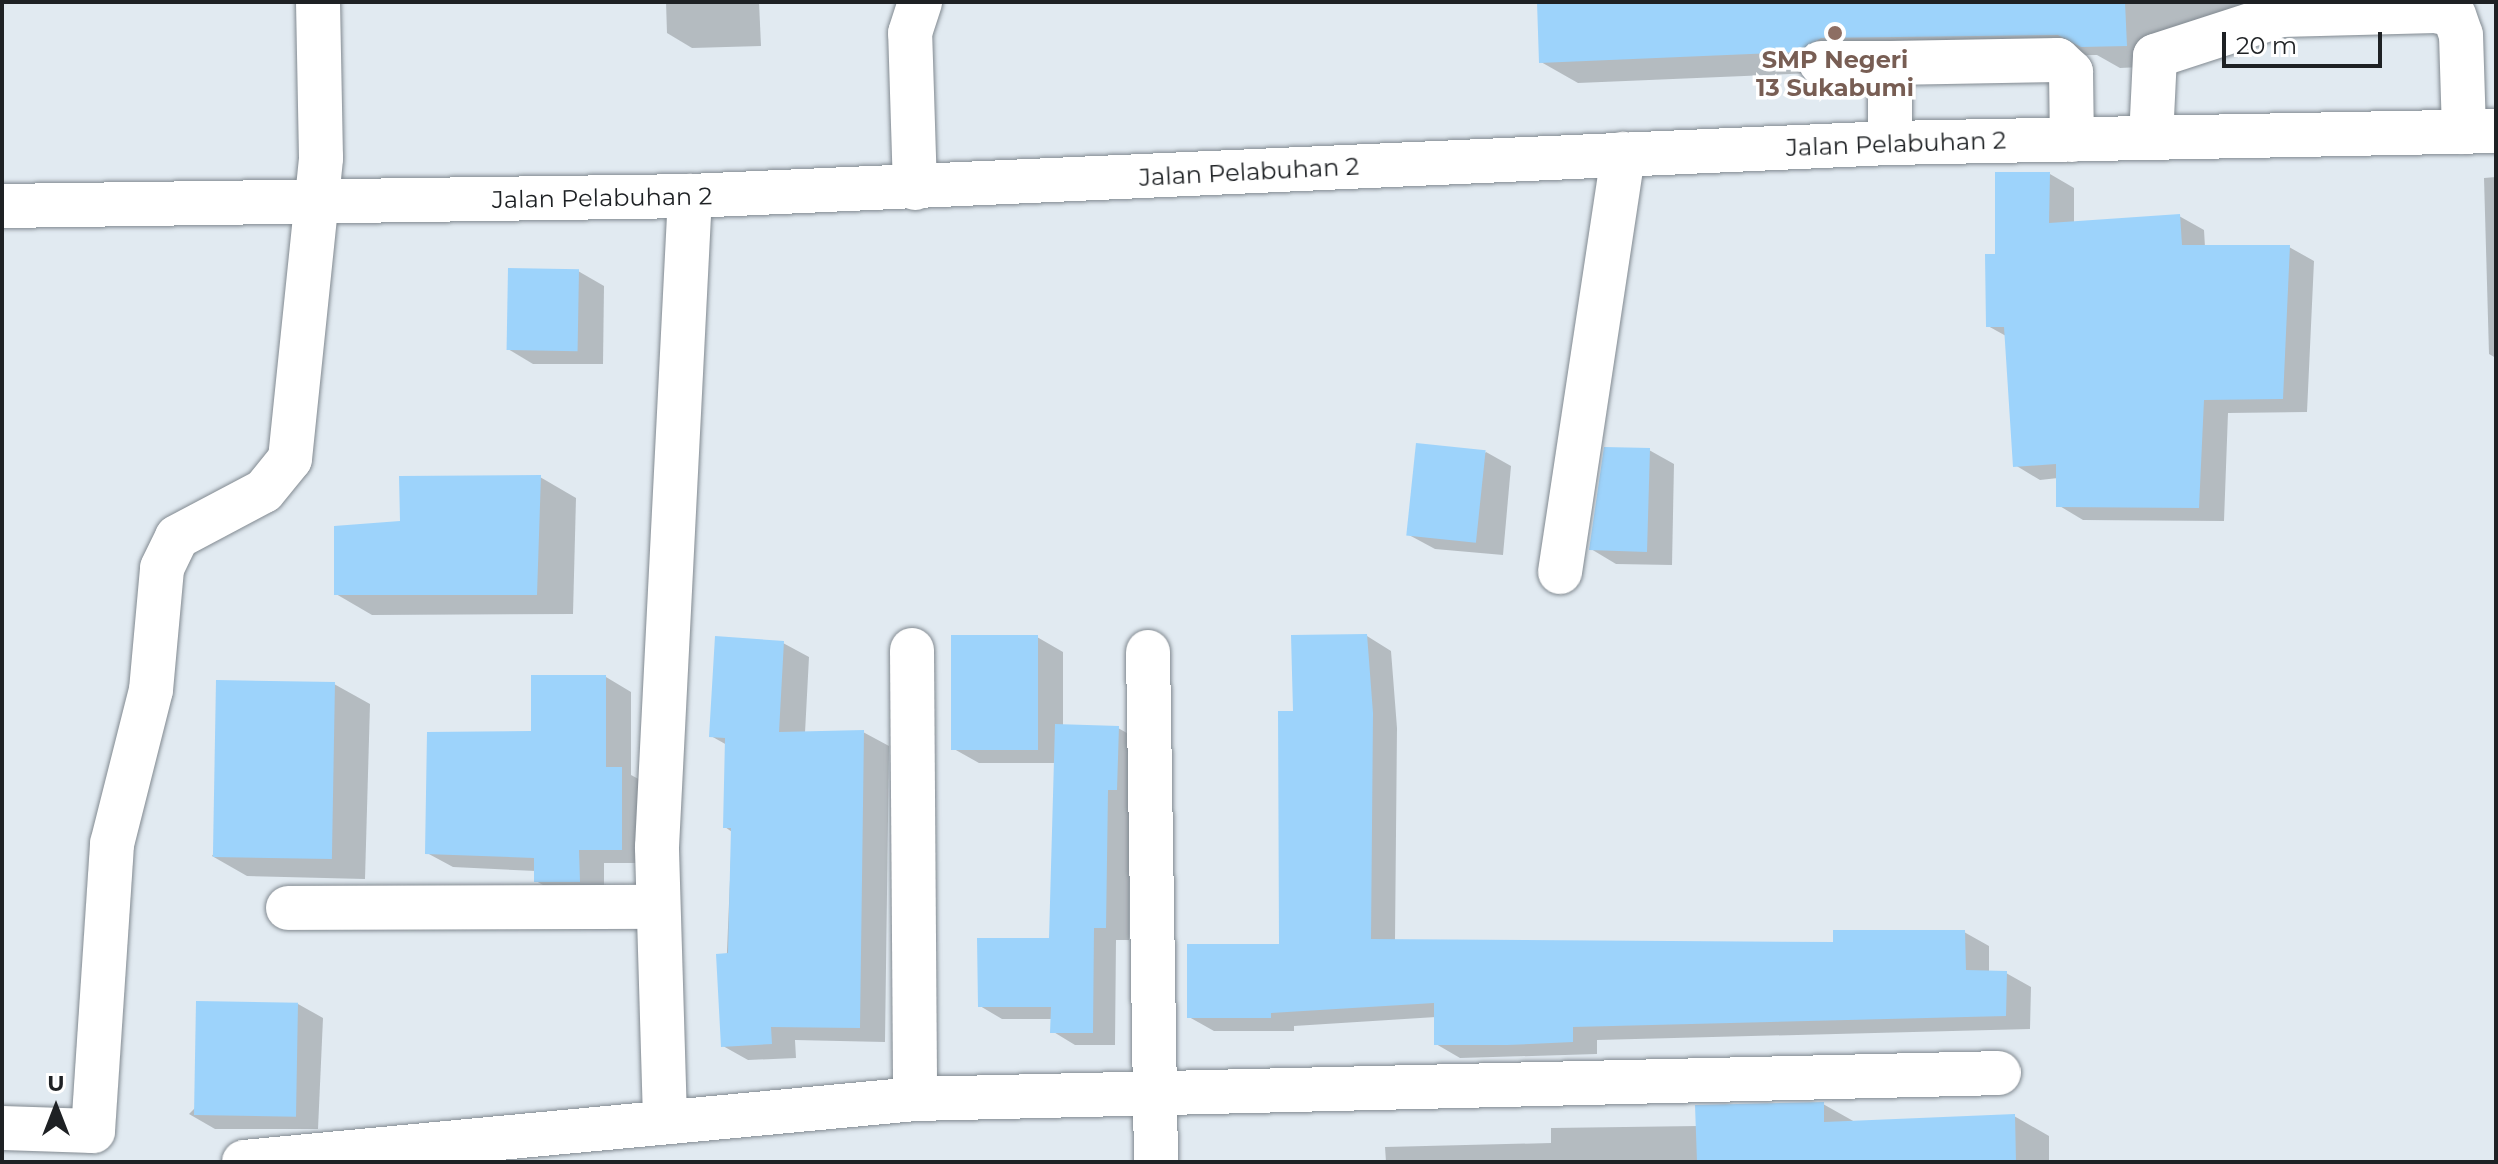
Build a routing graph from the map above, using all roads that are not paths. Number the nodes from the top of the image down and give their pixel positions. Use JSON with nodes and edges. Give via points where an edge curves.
{"nodes":[{"id":1,"x":318,"y":2,"type":"edge"},
{"id":2,"x":920,"y":2,"type":"edge"},
{"id":3,"x":1821,"y":63,"type":"dead end"},
{"id":4,"x":1890,"y":63,"type":"junction"},
{"id":5,"x":2480,"y":131,"type":"edge"},
{"id":6,"x":2151,"y":138,"type":"junction"},
{"id":7,"x":2072,"y":140,"type":"junction"},
{"id":8,"x":1890,"y":143,"type":"junction"},
{"id":9,"x":1623,"y":154,"type":"junction"},
{"id":10,"x":915,"y":188,"type":"junction"},
{"id":11,"x":690,"y":196,"type":"junction"},
{"id":12,"x":316,"y":203,"type":"junction"},
{"id":13,"x":2,"y":206,"type":"edge"},
{"id":14,"x":1560,"y":572,"type":"dead end"},
{"id":15,"x":912,"y":650,"type":"dead end"},
{"id":16,"x":1148,"y":652,"type":"dead end"},
{"id":17,"x":658,"y":907,"type":"junction"},
{"id":18,"x":288,"y":908,"type":"dead end"},
{"id":19,"x":1999,"y":1073,"type":"dead end"},
{"id":20,"x":1152,"y":1093,"type":"junction"},
{"id":21,"x":915,"y":1099,"type":"junction"},
{"id":22,"x":665,"y":1119,"type":"junction"},
{"id":23,"x":2,"y":1128,"type":"edge"},
{"id":24,"x":244,"y":1162,"type":"edge"},
{"id":25,"x":1156,"y":1162,"type":"edge"}],
"edges":[{"from":1,"to":12,"type":"street","via":[[321,158]]},
{"from":2,"to":10,"type":"street","via":[[910,33]]},
{"from":3,"to":4,"type":"street"},
{"from":4,"to":7,"type":"street","via":[[2058,60],[2071,72]]},
{"from":4,"to":8,"type":"street"},
{"from":5,"to":6,"type":"street","name":"Jalan Pelabuhan 2"},
{"from":5,"to":6,"type":"street","via":[[2454,15],[2436,11],[2281,15],[2191,40],[2155,56]]},
{"from":6,"to":7,"type":"street","name":"Jalan Pelabuhan 2"},
{"from":7,"to":8,"type":"street","name":"Jalan Pelabuhan 2"},
{"from":8,"to":9,"type":"street","name":"Jalan Pelabuhan 2"},
{"from":9,"to":10,"type":"street","name":"Jalan Pelabuhan 2"},
{"from":9,"to":14,"type":"street"},
{"from":10,"to":11,"type":"street","name":"Jalan Pelabuhan 2"},
{"from":11,"to":12,"type":"street","name":"Jalan Pelabuhan 2"},
{"from":11,"to":17,"type":"street"},
{"from":12,"to":13,"type":"street","name":"Jalan Pelabuhan 2"},
{"from":12,"to":23,"type":"street","via":[[290,459],[264,491],[177,537],[162,568],[151,690],[112,844],[93,1131]]},
{"from":15,"to":21,"type":"street"},
{"from":16,"to":20,"type":"street"},
{"from":17,"to":18,"type":"street"},
{"from":17,"to":22,"type":"street"},
{"from":19,"to":20,"type":"street"},
{"from":20,"to":21,"type":"street"},
{"from":20,"to":25,"type":"street"},
{"from":21,"to":22,"type":"street"},
{"from":22,"to":24,"type":"street"}]}
